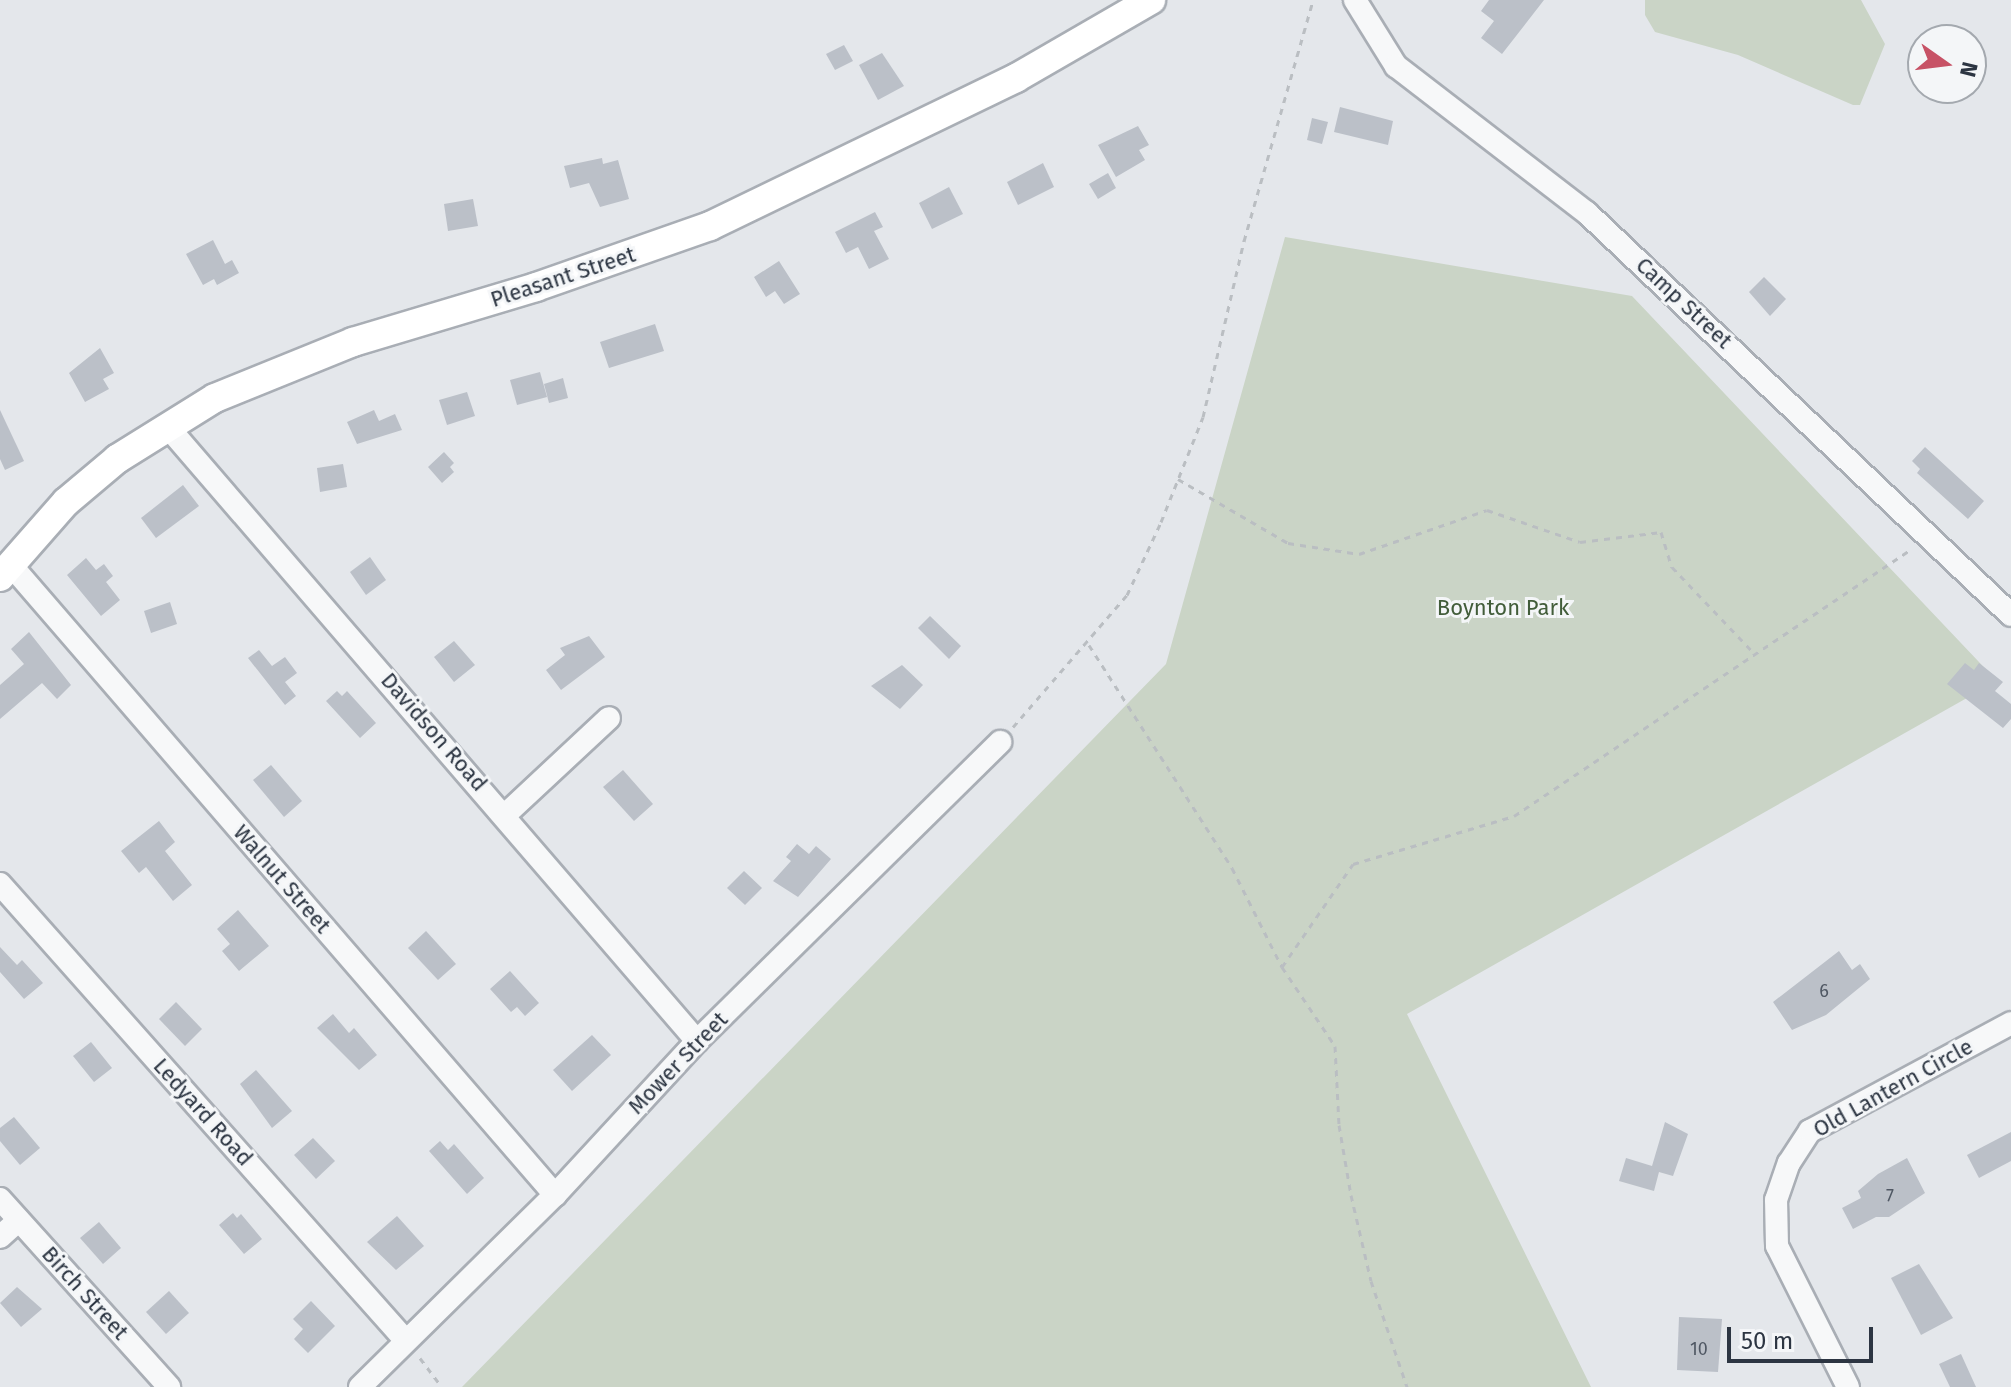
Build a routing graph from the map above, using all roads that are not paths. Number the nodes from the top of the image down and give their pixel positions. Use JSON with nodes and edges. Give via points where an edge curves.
{"nodes":[{"id":1,"x":1151,"y":0,"type":"edge"},
{"id":2,"x":1355,"y":0,"type":"edge"},
{"id":3,"x":167,"y":426,"type":"junction"},
{"id":4,"x":5,"y":570,"type":"edge"},
{"id":5,"x":2011,"y":615,"type":"edge"},
{"id":6,"x":609,"y":718,"type":"dead end"},
{"id":7,"x":1000,"y":742,"type":"road end"},
{"id":8,"x":505,"y":815,"type":"junction"},
{"id":9,"x":0,"y":884,"type":"edge"},
{"id":10,"x":2011,"y":1023,"type":"edge"},
{"id":11,"x":697,"y":1041,"type":"junction"},
{"id":12,"x":555,"y":1195,"type":"junction"},
{"id":13,"x":0,"y":1199,"type":"edge"},
{"id":14,"x":19,"y":1220,"type":"junction"},
{"id":15,"x":0,"y":1237,"type":"edge"},
{"id":16,"x":406,"y":1341,"type":"junction"},
{"id":17,"x":169,"y":1387,"type":"edge"},
{"id":18,"x":360,"y":1387,"type":"edge"},
{"id":19,"x":1848,"y":1387,"type":"edge"}],
"edges":[{"from":1,"to":3,"type":"main road","name":"Pleasant Street","via":[[1016,78],[710,226],[312,358],[215,398]]},
{"from":2,"to":5,"type":"street","name":"Camp Street","via":[[1396,66],[1587,213]]},
{"from":3,"to":4,"type":"main road","name":"Pleasant Street","via":[[66,502]]},
{"from":3,"to":8,"type":"street","name":"Davidson Road"},
{"from":4,"to":12,"type":"street","name":"Walnut Street"},
{"from":6,"to":8,"type":"street"},
{"from":7,"to":11,"type":"street","name":"Mower Street"},
{"from":8,"to":11,"type":"street","name":"Davidson Road"},
{"from":9,"to":16,"type":"street","name":"Ledyard Road"},
{"from":10,"to":19,"type":"street","name":"Old Lantern Circle","via":[[1810,1131],[1789,1163],[1776,1200],[1777,1246]]},
{"from":11,"to":12,"type":"street","name":"Mower Street"},
{"from":12,"to":16,"type":"street","name":"Mower Street"},
{"from":13,"to":14,"type":"street","name":"Birch Street"},
{"from":14,"to":15,"type":"street"},
{"from":14,"to":17,"type":"street","name":"Birch Street"},
{"from":16,"to":18,"type":"street","name":"Mower Street"}]}
